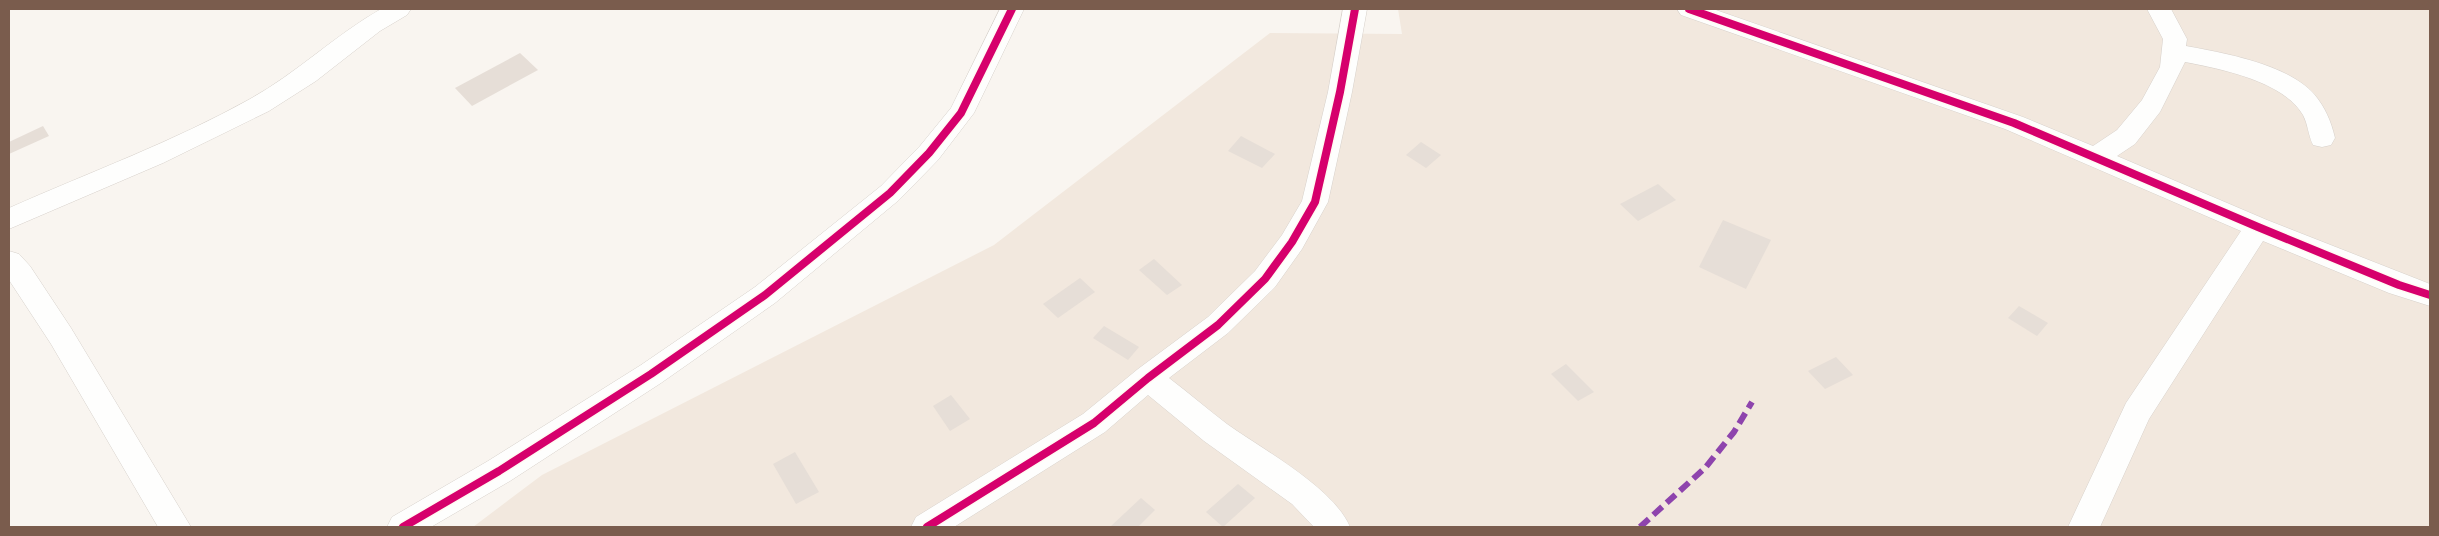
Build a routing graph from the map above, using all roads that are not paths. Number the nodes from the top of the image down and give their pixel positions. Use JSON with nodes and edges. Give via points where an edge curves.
{"nodes":[{"id":1,"x":400,"y":9,"type":"edge"},
{"id":2,"x":1012,"y":9,"type":"edge"},
{"id":3,"x":1354,"y":9,"type":"edge"},
{"id":4,"x":1689,"y":9,"type":"edge"},
{"id":5,"x":2159,"y":9,"type":"edge"},
{"id":6,"x":2174,"y":52,"type":"junction"},
{"id":7,"x":2322,"y":138,"type":"dead end"},
{"id":8,"x":2094,"y":158,"type":"junction"},
{"id":9,"x":9,"y":219,"type":"edge"},
{"id":10,"x":2258,"y":227,"type":"junction"},
{"id":11,"x":9,"y":262,"type":"edge"},
{"id":12,"x":2430,"y":295,"type":"edge"},
{"id":13,"x":1148,"y":378,"type":"junction"},
{"id":14,"x":175,"y":527,"type":"edge"},
{"id":15,"x":402,"y":527,"type":"edge"},
{"id":16,"x":927,"y":527,"type":"edge"},
{"id":17,"x":1334,"y":527,"type":"edge"},
{"id":18,"x":2084,"y":527,"type":"edge"}],
"edges":[{"from":1,"to":9,"type":"street","via":[[354,38],[294,84],[200,135]]},
{"from":2,"to":15,"type":"street","via":[[961,113],[929,153],[890,193],[765,295],[659,368],[499,470]]},
{"from":3,"to":13,"type":"street","via":[[1340,92],[1315,202],[1265,279],[1218,325]]},
{"from":4,"to":8,"type":"street","via":[[2014,123]]},
{"from":5,"to":6,"type":"street","via":[[2176,39]]},
{"from":6,"to":7,"type":"street","via":[[2241,68],[2286,86],[2314,111]]},
{"from":6,"to":8,"type":"street","via":[[2172,67],[2151,106],[2126,137]]},
{"from":8,"to":10,"type":"street"},
{"from":10,"to":12,"type":"street"},
{"from":10,"to":18,"type":"street","via":[[2138,412]]},
{"from":11,"to":14,"type":"street","via":[[61,336]]},
{"from":13,"to":16,"type":"street","via":[[1094,423]]},
{"from":13,"to":17,"type":"street","via":[[1215,432],[1303,494]]}]}
